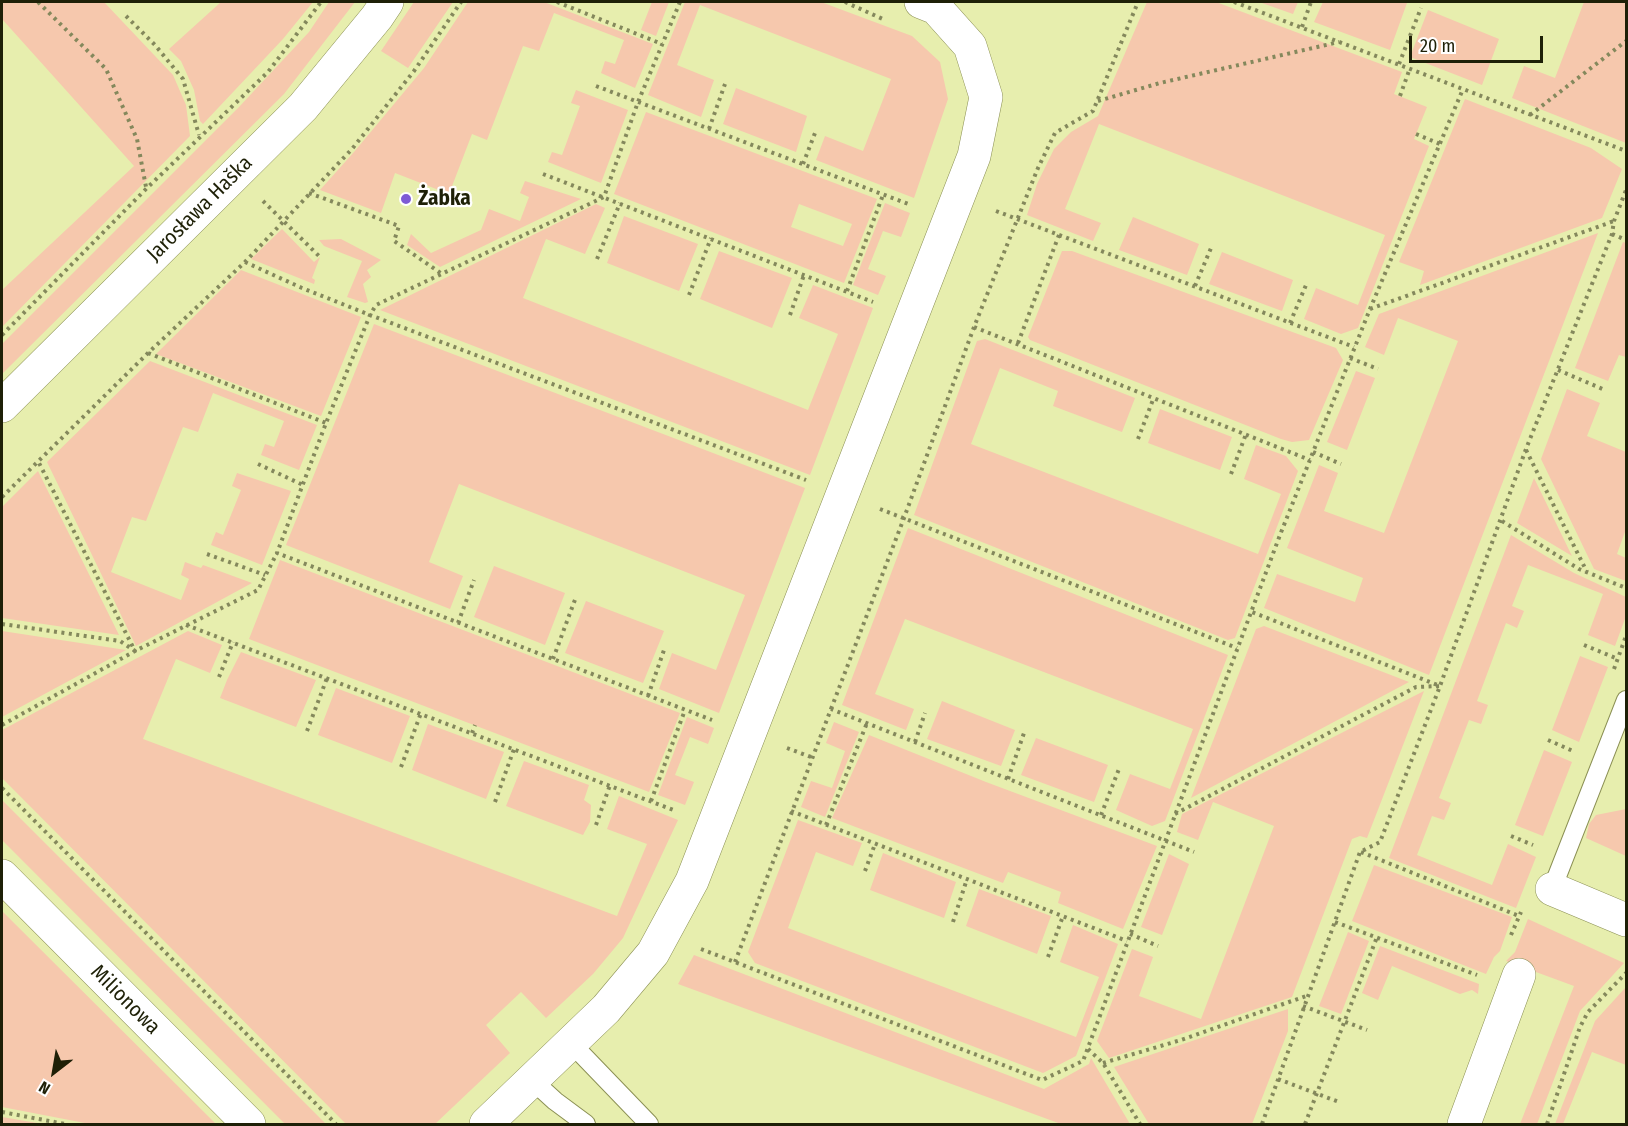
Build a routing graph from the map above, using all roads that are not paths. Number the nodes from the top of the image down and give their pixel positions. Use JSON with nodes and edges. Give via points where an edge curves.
{"nodes":[{"id":1,"x":387,"y":2,"type":"edge"},
{"id":2,"x":921,"y":2,"type":"edge"},
{"id":3,"x":2,"y":406,"type":"edge"},
{"id":4,"x":1626,"y":700,"type":"edge"},
{"id":5,"x":2,"y":876,"type":"edge"},
{"id":6,"x":1552,"y":889,"type":"joint"},
{"id":7,"x":1626,"y":920,"type":"edge"},
{"id":8,"x":1520,"y":975,"type":"dead end"},
{"id":9,"x":571,"y":1043,"type":"junction"},
{"id":10,"x":532,"y":1080,"type":"junction"},
{"id":11,"x":249,"y":1125,"type":"edge"},
{"id":12,"x":486,"y":1125,"type":"edge"},
{"id":13,"x":586,"y":1125,"type":"edge"},
{"id":14,"x":649,"y":1125,"type":"edge"},
{"id":15,"x":1464,"y":1125,"type":"edge"}],
"edges":[{"from":1,"to":3,"type":"street","name":"Jarosława Haška","via":[[303,107]]},
{"from":2,"to":9,"type":"street","via":[[936,8],[970,46],[986,97],[974,156],[692,881],[653,953]]},
{"from":4,"to":6,"type":"lane"},
{"from":5,"to":11,"type":"street","name":"Milionowa"},
{"from":6,"to":7,"type":"street"},
{"from":8,"to":15,"type":"street"},
{"from":9,"to":10,"type":"street"},
{"from":9,"to":14,"type":"lane"},
{"from":10,"to":12,"type":"street"},
{"from":10,"to":13,"type":"lane"}]}
